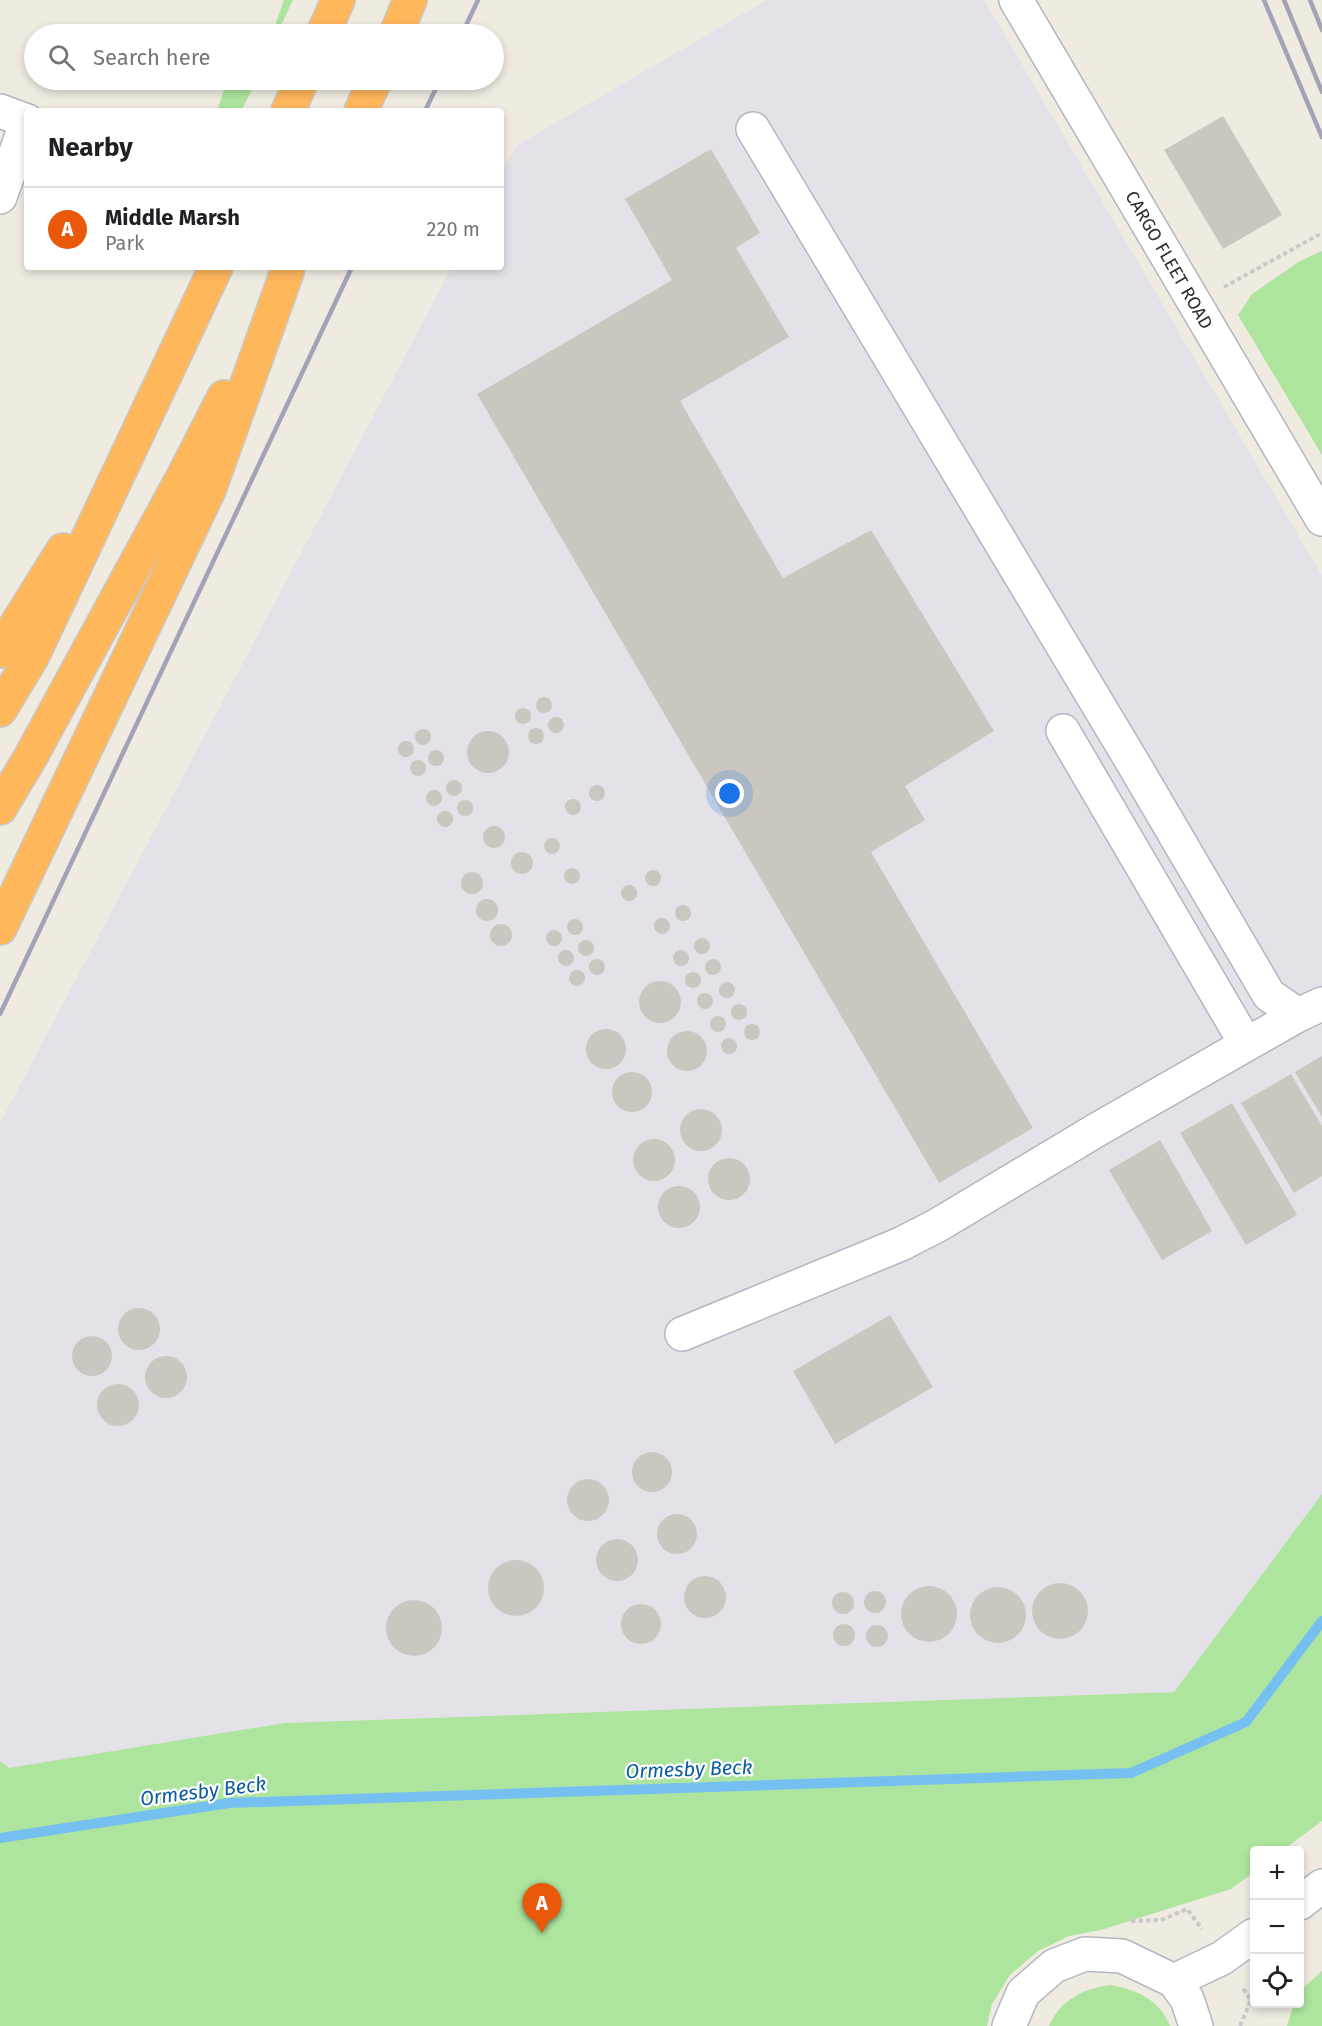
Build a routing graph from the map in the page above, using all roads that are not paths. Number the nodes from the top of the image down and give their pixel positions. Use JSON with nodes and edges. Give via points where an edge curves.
{"nodes":[{"id":1,"x":338,"y":0,"type":"edge"},
{"id":2,"x":410,"y":0,"type":"edge"},
{"id":3,"x":1016,"y":0,"type":"edge"},
{"id":4,"x":327,"y":24,"type":"edge"},
{"id":5,"x":400,"y":24,"type":"edge"},
{"id":6,"x":297,"y":90,"type":"edge"},
{"id":7,"x":370,"y":90,"type":"edge"},
{"id":8,"x":289,"y":108,"type":"edge"},
{"id":9,"x":362,"y":108,"type":"edge"},
{"id":10,"x":0,"y":111,"type":"edge"},
{"id":11,"x":24,"y":120,"type":"edge"},
{"id":12,"x":24,"y":129,"type":"edge"},
{"id":13,"x":753,"y":129,"type":"dead end"},
{"id":14,"x":0,"y":197,"type":"edge"},
{"id":15,"x":215,"y":270,"type":"edge"},
{"id":16,"x":288,"y":270,"type":"edge"},
{"id":17,"x":289,"y":270,"type":"edge"},
{"id":18,"x":145,"y":418,"type":"junction"},
{"id":19,"x":1322,"y":519,"type":"edge"},
{"id":20,"x":0,"y":651,"type":"edge"},
{"id":21,"x":0,"y":710,"type":"edge"},
{"id":22,"x":1063,"y":731,"type":"dead end"},
{"id":23,"x":0,"y":808,"type":"edge"},
{"id":24,"x":0,"y":928,"type":"edge"},
{"id":25,"x":1310,"y":1009,"type":"edge"},
{"id":26,"x":1246,"y":1044,"type":"junction"},
{"id":27,"x":682,"y":1334,"type":"dead end"},
{"id":28,"x":1322,"y":1886,"type":"edge"},
{"id":29,"x":1303,"y":1900,"type":"edge"},
{"id":30,"x":1250,"y":1938,"type":"edge"},
{"id":31,"x":1174,"y":1981,"type":"junction"},
{"id":32,"x":1009,"y":2026,"type":"edge"},
{"id":33,"x":1196,"y":2026,"type":"edge"}],
"edges":[{"from":1,"to":4,"type":"highway"},
{"from":2,"to":5,"type":"highway"},
{"from":3,"to":19,"type":"street","name":"CARGO FLEET ROAD"},
{"from":6,"to":8,"type":"highway"},
{"from":7,"to":9,"type":"highway"},
{"from":10,"to":11,"type":"street"},
{"from":12,"to":14,"type":"street"},
{"from":13,"to":25,"type":"street","via":[[1269,995]]},
{"from":15,"to":18,"type":"highway"},
{"from":16,"to":23,"type":"highway","via":[[183,477]]},
{"from":17,"to":24,"type":"highway","via":[[208,490]]},
{"from":18,"to":20,"type":"highway"},
{"from":18,"to":21,"type":"highway","via":[[32,657]]},
{"from":22,"to":26,"type":"street"},
{"from":25,"to":26,"type":"street"},
{"from":26,"to":27,"type":"street","via":[[938,1225]]},
{"from":28,"to":29,"type":"street"},
{"from":30,"to":31,"type":"street","via":[[1222,1958]]},
{"from":31,"to":32,"type":"street","via":[[1122,1956],[1085,1954],[1054,1966],[1023,1993]]},
{"from":31,"to":33,"type":"street","via":[[1187,2000]]}]}
